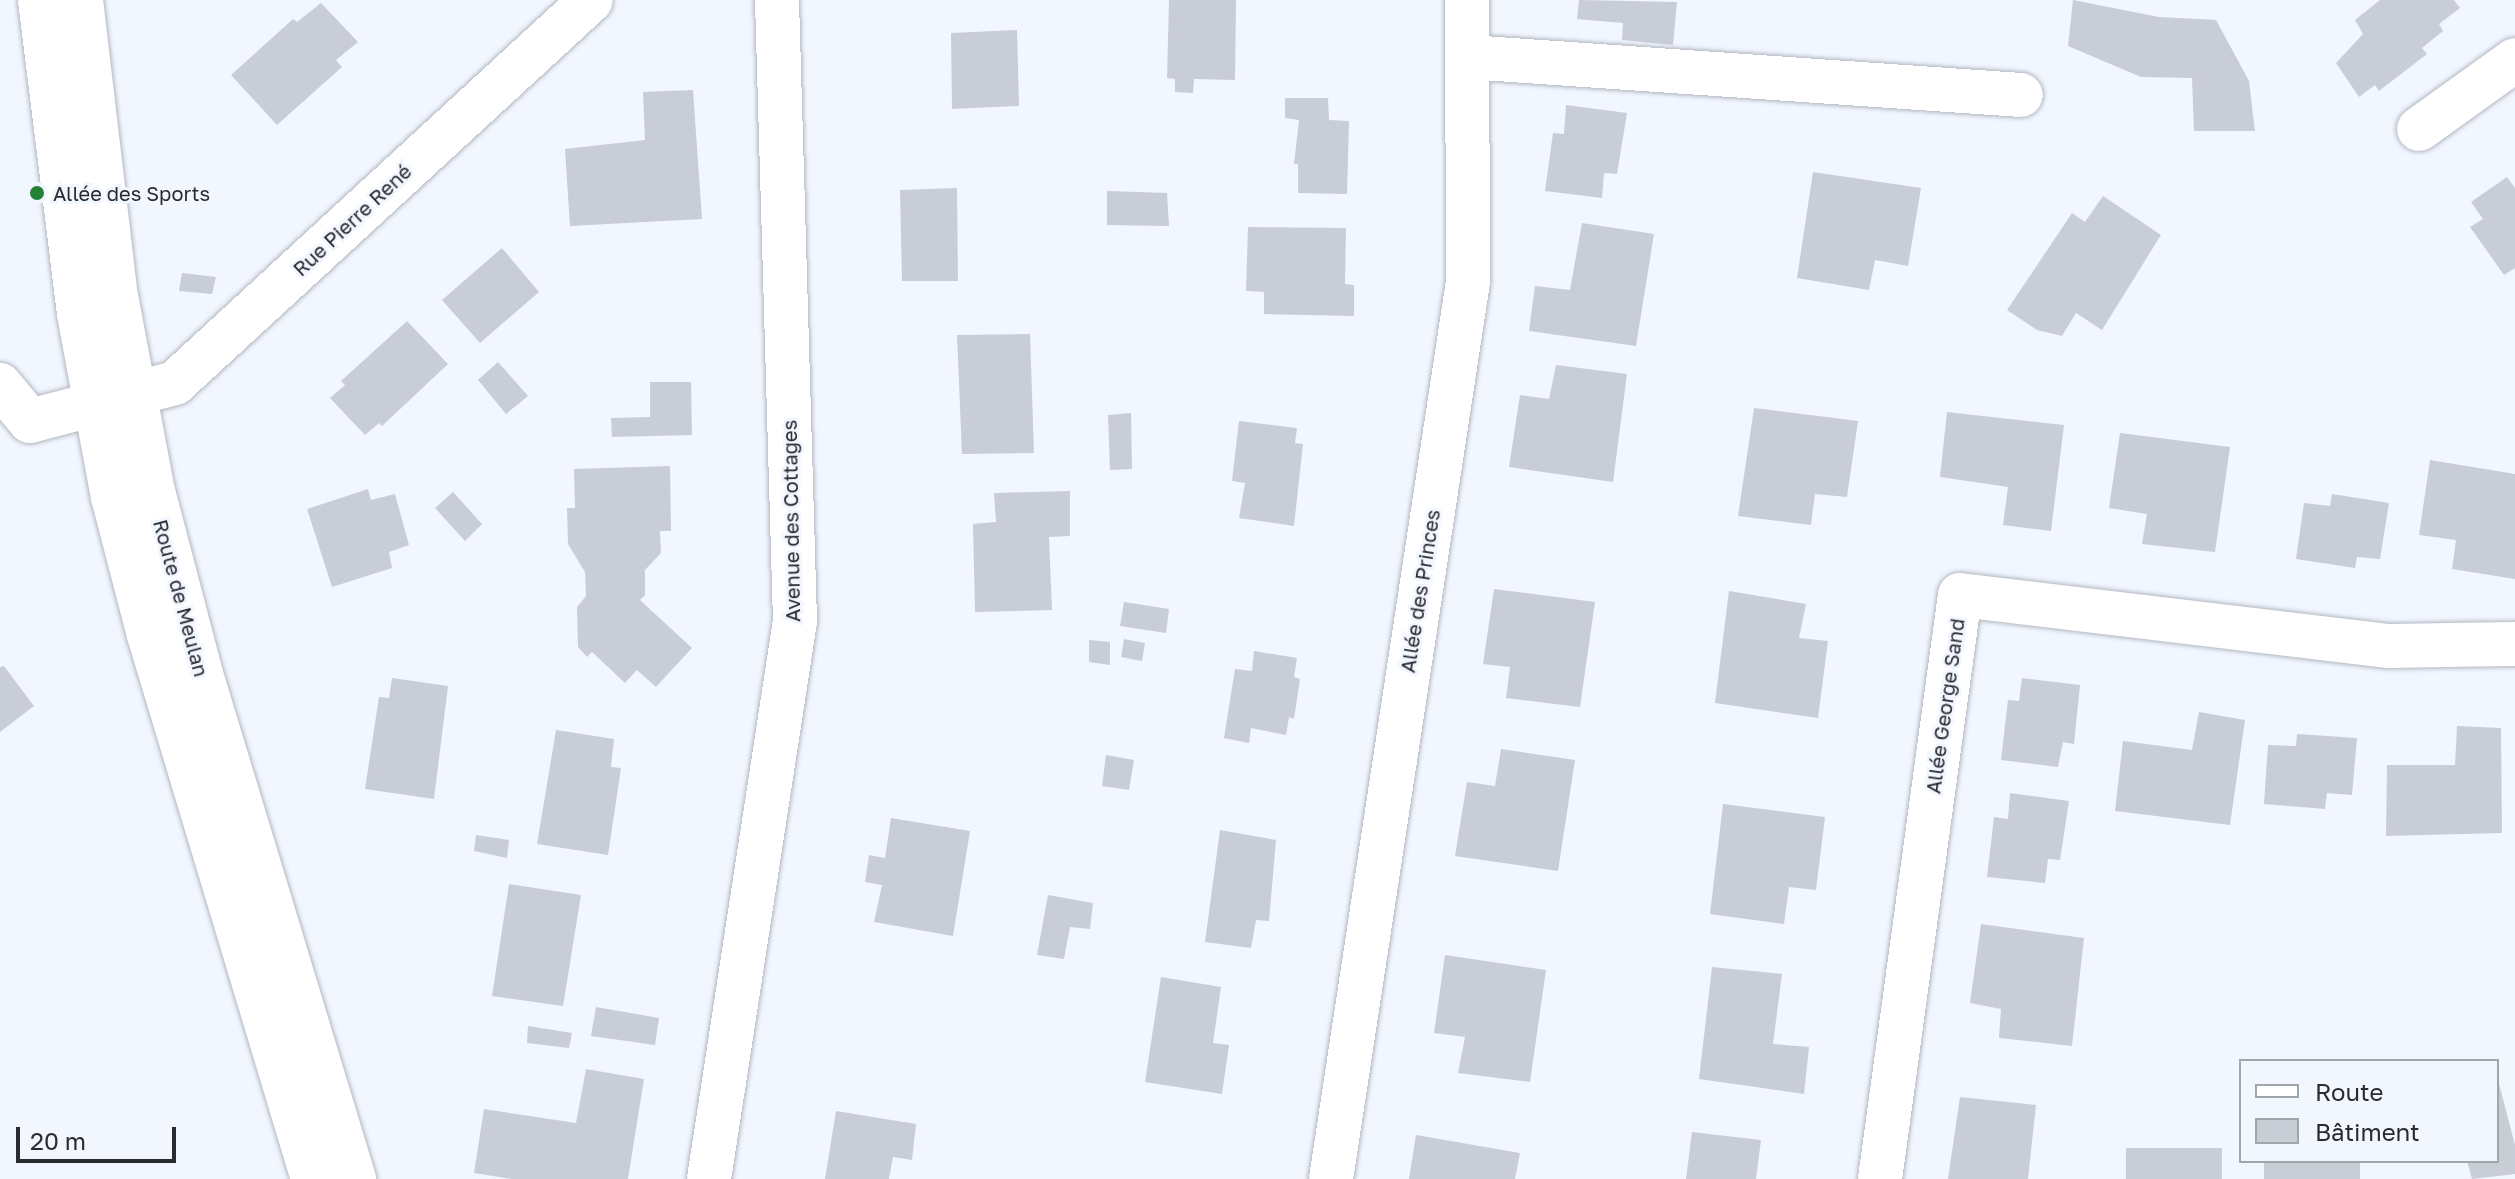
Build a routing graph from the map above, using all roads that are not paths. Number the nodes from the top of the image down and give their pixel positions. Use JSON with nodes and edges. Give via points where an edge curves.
{"nodes":[{"id":1,"x":40,"y":0,"type":"edge"},
{"id":2,"x":81,"y":0,"type":"edge"},
{"id":3,"x":591,"y":0,"type":"edge"},
{"id":4,"x":777,"y":0,"type":"edge"},
{"id":5,"x":1467,"y":0,"type":"edge"},
{"id":6,"x":1468,"y":57,"type":"junction"},
{"id":7,"x":2515,"y":60,"type":"edge"},
{"id":8,"x":2021,"y":95,"type":"dead end"},
{"id":9,"x":2419,"y":129,"type":"dead end"},
{"id":10,"x":0,"y":385,"type":"edge"},
{"id":11,"x":114,"y":401,"type":"junction"},
{"id":12,"x":2515,"y":644,"type":"edge"},
{"id":13,"x":313,"y":1179,"type":"edge"},
{"id":14,"x":354,"y":1179,"type":"edge"},
{"id":15,"x":709,"y":1179,"type":"edge"},
{"id":16,"x":1331,"y":1179,"type":"edge"},
{"id":17,"x":1880,"y":1179,"type":"edge"}],
"edges":[{"from":1,"to":11,"type":"street","name":"Route de Meulan","via":[[55,152]]},
{"from":2,"to":11,"type":"street","name":"Route de Meulan"},
{"from":3,"to":11,"type":"street","name":"Rue Pierre René","via":[[175,383]]},
{"from":4,"to":15,"type":"street","name":"Avenue des Cottages","via":[[795,621]]},
{"from":5,"to":6,"type":"street","name":"Allée des Princes"},
{"from":6,"to":8,"type":"street"},
{"from":6,"to":16,"type":"street","name":"Allée des Princes","via":[[1468,282]]},
{"from":7,"to":9,"type":"street"},
{"from":10,"to":11,"type":"street","name":"Rue Pierre René","via":[[30,421]]},
{"from":11,"to":13,"type":"street","name":"Route de Meulan","via":[[149,635]]},
{"from":11,"to":14,"type":"street","name":"Route de Meulan"},
{"from":12,"to":17,"type":"street","name":"Allée George Sand","via":[[2389,646],[1960,595]]}]}
